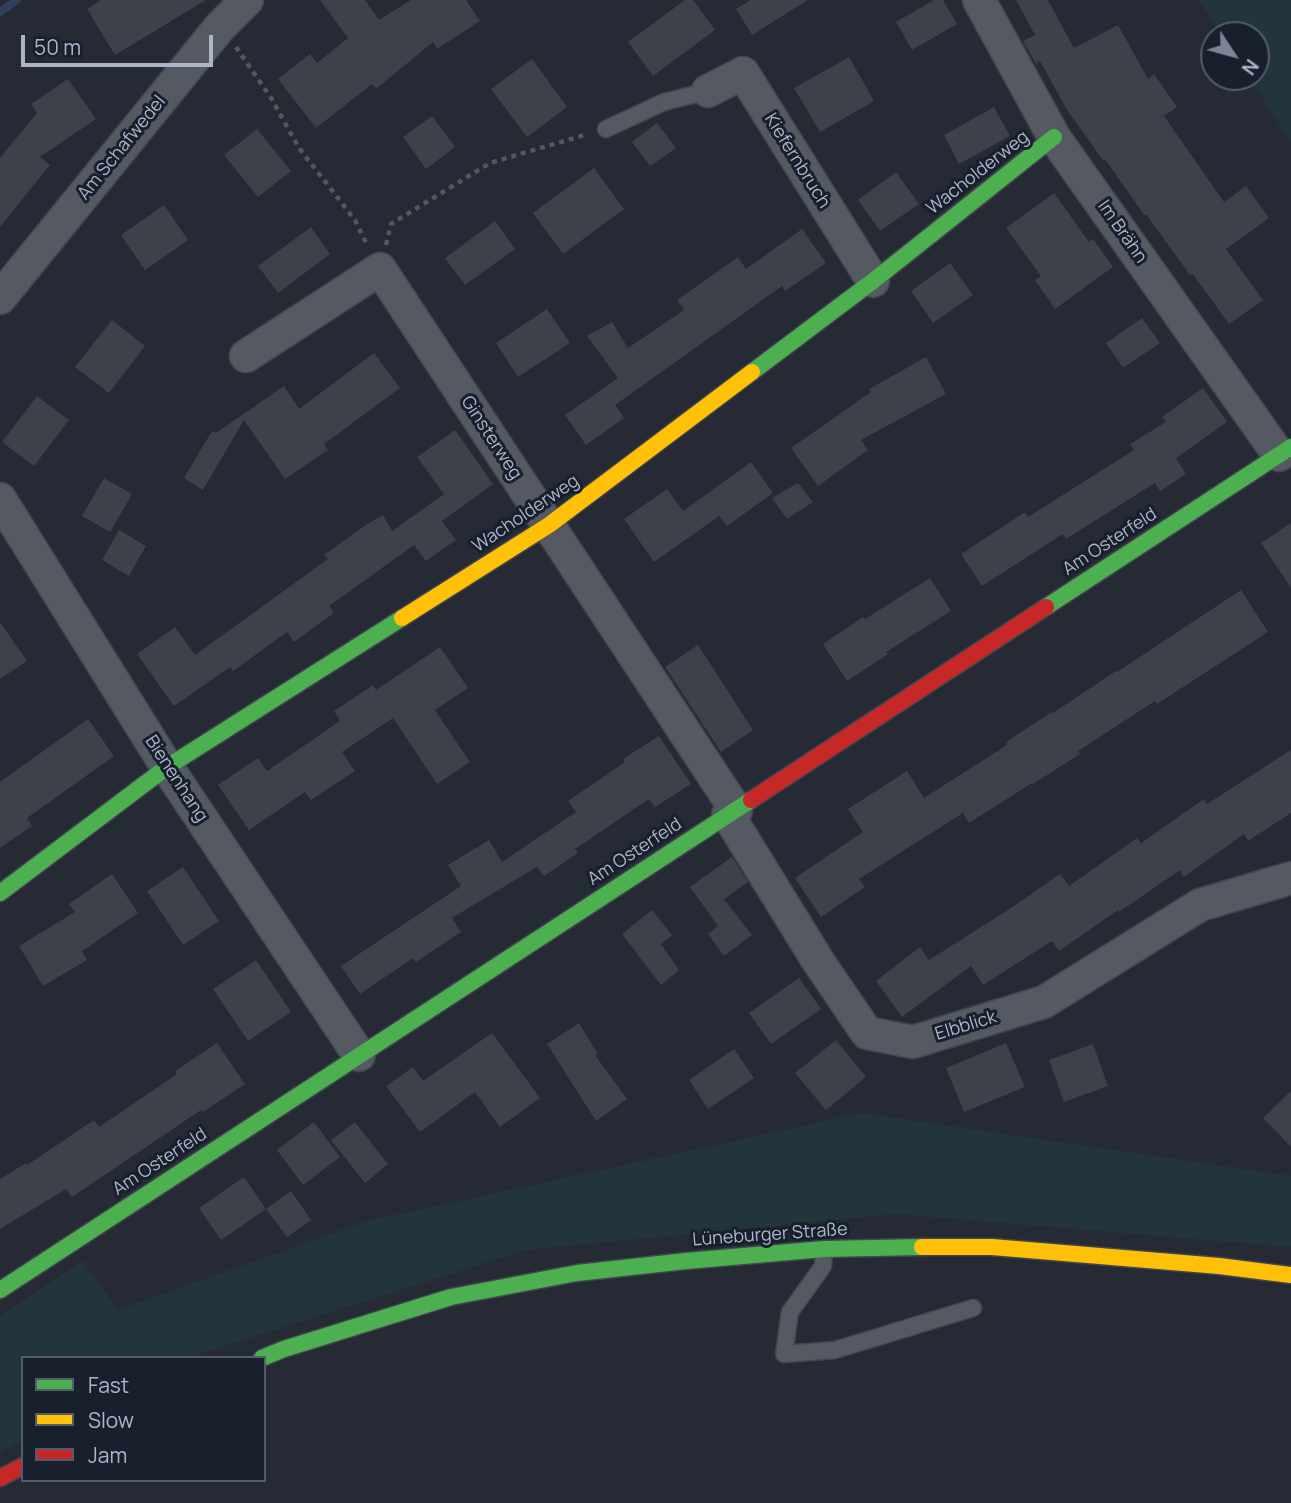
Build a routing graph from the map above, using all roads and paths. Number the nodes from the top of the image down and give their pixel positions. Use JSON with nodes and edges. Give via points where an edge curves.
{"nodes":[{"id":1,"x":247,"y":0,"type":"edge"},
{"id":2,"x":979,"y":0,"type":"edge"},
{"id":3,"x":219,"y":28,"type":"junction"},
{"id":4,"x":708,"y":91,"type":"joint"},
{"id":5,"x":606,"y":129,"type":"joint"},
{"id":6,"x":1054,"y":137,"type":"junction"},
{"id":7,"x":380,"y":269,"type":"junction"},
{"id":8,"x":873,"y":281,"type":"junction"},
{"id":9,"x":0,"y":298,"type":"edge"},
{"id":10,"x":246,"y":356,"type":"dead end"},
{"id":11,"x":1285,"y":451,"type":"edge"},
{"id":12,"x":0,"y":499,"type":"edge"},
{"id":13,"x":549,"y":525,"type":"junction"},
{"id":14,"x":167,"y":767,"type":"junction"},
{"id":15,"x":732,"y":812,"type":"junction"},
{"id":16,"x":1291,"y":878,"type":"edge"},
{"id":17,"x":0,"y":893,"type":"edge"},
{"id":18,"x":359,"y":1055,"type":"junction"},
{"id":19,"x":824,"y":1249,"type":"junction"},
{"id":20,"x":1291,"y":1275,"type":"edge"},
{"id":21,"x":0,"y":1290,"type":"edge"},
{"id":22,"x":972,"y":1308,"type":"dead end"},
{"id":23,"x":266,"y":1356,"type":"edge"},
{"id":24,"x":21,"y":1467,"type":"edge"},
{"id":25,"x":0,"y":1478,"type":"edge"}],
"edges":[{"from":1,"to":3,"type":"street","name":"Am Schafwedel"},
{"from":2,"to":6,"type":"street","name":"Im Brähn"},
{"from":3,"to":7,"type":"path","via":[[271,97],[299,148],[355,220]]},
{"from":3,"to":9,"type":"street","name":"Am Schafwedel"},
{"from":4,"to":5,"type":"lane","via":[[664,102]]},
{"from":4,"to":8,"type":"street","name":"Kiefernbruch","via":[[743,73]]},
{"from":5,"to":7,"type":"path","via":[[490,163],[468,176],[391,224]]},
{"from":6,"to":8,"type":"street","name":"Wacholderweg"},
{"from":6,"to":11,"type":"street","name":"Im Brähn"},
{"from":7,"to":10,"type":"street"},
{"from":7,"to":13,"type":"street","name":"Ginsterweg"},
{"from":8,"to":13,"type":"street","name":"Wacholderweg"},
{"from":11,"to":15,"type":"street","name":"Am Osterfeld"},
{"from":12,"to":14,"type":"street","name":"Bienenhang"},
{"from":13,"to":14,"type":"street","name":"Wacholderweg"},
{"from":13,"to":15,"type":"street","name":"Ginsterweg"},
{"from":14,"to":17,"type":"street","name":"Wacholderweg"},
{"from":14,"to":18,"type":"street","name":"Bienenhang"},
{"from":15,"to":16,"type":"street","name":"Elbblick","via":[[818,961],[867,1033],[913,1042],[1044,1002],[1200,905]]},
{"from":15,"to":18,"type":"street","name":"Am Osterfeld"},
{"from":18,"to":21,"type":"street","name":"Am Osterfeld"},
{"from":19,"to":20,"type":"street","name":"Lüneburger Straße","via":[[992,1247]]},
{"from":19,"to":22,"type":"lane","via":[[823,1266],[790,1312],[784,1354],[835,1350]]},
{"from":19,"to":23,"type":"street","name":"Lüneburger Straße","via":[[577,1273],[451,1297]]},
{"from":24,"to":25,"type":"street"}]}
